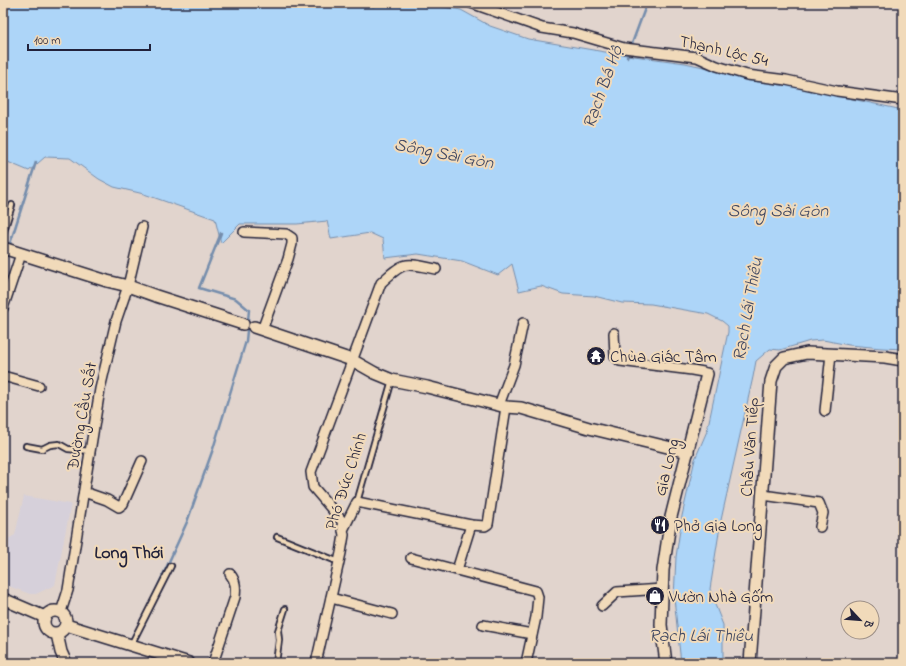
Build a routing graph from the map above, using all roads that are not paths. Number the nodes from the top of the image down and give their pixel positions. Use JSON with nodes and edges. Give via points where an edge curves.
{"nodes":[{"id":1,"x":471,"y":3,"type":"edge"},
{"id":2,"x":903,"y":100,"type":"edge"},
{"id":3,"x":12,"y":205,"type":"dead end"},
{"id":4,"x":142,"y":227,"type":"dead end"},
{"id":5,"x":244,"y":232,"type":"dead end"},
{"id":6,"x":3,"y":234,"type":"edge"},
{"id":7,"x":12,"y":251,"type":"edge"},
{"id":8,"x":436,"y":269,"type":"dead end"},
{"id":9,"x":128,"y":286,"type":"junction"},
{"id":10,"x":3,"y":308,"type":"edge"},
{"id":11,"x":523,"y":323,"type":"dead end"},
{"id":12,"x":243,"y":324,"type":"joint"},
{"id":13,"x":258,"y":328,"type":"junction"},
{"id":14,"x":614,"y":332,"type":"dead end"},
{"id":15,"x":831,"y":354,"type":"junction"},
{"id":16,"x":352,"y":360,"type":"junction"},
{"id":17,"x":903,"y":360,"type":"edge"},
{"id":18,"x":707,"y":374,"type":"joint"},
{"id":19,"x":3,"y":376,"type":"edge"},
{"id":20,"x":392,"y":380,"type":"junction"},
{"id":21,"x":39,"y":386,"type":"dead end"},
{"id":22,"x":503,"y":406,"type":"junction"},
{"id":23,"x":825,"y":411,"type":"dead end"},
{"id":24,"x":26,"y":446,"type":"dead end"},
{"id":25,"x":91,"y":451,"type":"junction"},
{"id":26,"x":688,"y":452,"type":"junction"},
{"id":27,"x":142,"y":461,"type":"dead end"},
{"id":28,"x":84,"y":492,"type":"junction"},
{"id":29,"x":763,"y":495,"type":"junction"},
{"id":30,"x":358,"y":502,"type":"junction"},
{"id":31,"x":471,"y":525,"type":"junction"},
{"id":32,"x":820,"y":527,"type":"dead end"},
{"id":33,"x":343,"y":530,"type":"junction"},
{"id":34,"x":277,"y":537,"type":"dead end"},
{"id":35,"x":411,"y":558,"type":"dead end"},
{"id":36,"x":339,"y":562,"type":"junction"},
{"id":37,"x":171,"y":566,"type":"dead end"},
{"id":38,"x":457,"y":570,"type":"junction"},
{"id":39,"x":230,"y":574,"type":"dead end"},
{"id":40,"x":662,"y":585,"type":"junction"},
{"id":41,"x":330,"y":598,"type":"junction"},
{"id":42,"x":3,"y":599,"type":"edge"},
{"id":43,"x":602,"y":606,"type":"dead end"},
{"id":44,"x":285,"y":609,"type":"dead end"},
{"id":45,"x":61,"y":612,"type":"junction"},
{"id":46,"x":392,"y":614,"type":"dead end"},
{"id":47,"x":45,"y":617,"type":"junction"},
{"id":48,"x":66,"y":625,"type":"junction"},
{"id":49,"x":483,"y":625,"type":"dead end"},
{"id":50,"x":57,"y":634,"type":"junction"},
{"id":51,"x":532,"y":634,"type":"junction"},
{"id":52,"x":131,"y":645,"type":"junction"},
{"id":53,"x":66,"y":663,"type":"edge"},
{"id":54,"x":189,"y":663,"type":"edge"},
{"id":55,"x":213,"y":663,"type":"edge"},
{"id":56,"x":276,"y":663,"type":"edge"},
{"id":57,"x":316,"y":663,"type":"edge"},
{"id":58,"x":526,"y":663,"type":"edge"},
{"id":59,"x":666,"y":663,"type":"edge"},
{"id":60,"x":750,"y":663,"type":"edge"}],
"edges":[{"from":1,"to":2,"type":"street","name":"Thạnh Lộc 54","via":[[542,28],[573,33],[625,48],[697,57],[747,75]]},
{"from":3,"to":6,"type":"lane"},
{"from":4,"to":9,"type":"street","name":"Đường Cầu Sắt"},
{"from":5,"to":13,"type":"street","via":[[286,234],[292,238],[288,260]]},
{"from":7,"to":9,"type":"street"},
{"from":7,"to":10,"type":"street"},
{"from":8,"to":16,"type":"street","via":[[410,264],[397,268],[381,283]]},
{"from":9,"to":12,"type":"street"},
{"from":9,"to":25,"type":"street","name":"Đường Cầu Sắt","via":[[116,321],[100,389]]},
{"from":11,"to":22,"type":"street"},
{"from":12,"to":13,"type":"street"},
{"from":13,"to":16,"type":"street"},
{"from":14,"to":18,"type":"street","via":[[615,356],[620,361]]},
{"from":15,"to":17,"type":"street","name":"Châu Văn Tiếp"},
{"from":15,"to":23,"type":"street"},
{"from":15,"to":29,"type":"street","name":"Châu Văn Tiếp","via":[[807,353],[784,358],[776,366],[771,381]]},
{"from":16,"to":20,"type":"street"},
{"from":16,"to":33,"type":"street","via":[[311,472],[313,487],[342,522]]},
{"from":18,"to":26,"type":"street","name":"Gia Long"},
{"from":19,"to":21,"type":"street"},
{"from":20,"to":22,"type":"street"},
{"from":20,"to":30,"type":"lane","name":"Phó Đức Chính"},
{"from":22,"to":26,"type":"street","via":[[520,408]]},
{"from":22,"to":31,"type":"street","via":[[488,524]]},
{"from":24,"to":25,"type":"lane","via":[[42,449],[58,444],[68,449]]},
{"from":25,"to":28,"type":"street","name":"Đường Cầu Sắt"},
{"from":26,"to":40,"type":"street","name":"Gia Long","via":[[671,517]]},
{"from":27,"to":28,"type":"street","via":[[123,504],[119,507]]},
{"from":28,"to":45,"type":"street","name":"Đường Cầu Sắt","via":[[68,590]]},
{"from":29,"to":32,"type":"street","via":[[819,503],[823,513]]},
{"from":29,"to":60,"type":"street","name":"Châu Văn Tiếp"},
{"from":30,"to":31,"type":"street"},
{"from":30,"to":33,"type":"street","name":"Phó Đức Chính"},
{"from":31,"to":38,"type":"street"},
{"from":33,"to":36,"type":"street","name":"Phó Đức Chính"},
{"from":34,"to":36,"type":"lane"},
{"from":35,"to":38,"type":"street"},
{"from":36,"to":41,"type":"street","name":"Phó Đức Chính"},
{"from":37,"to":52,"type":"lane"},
{"from":38,"to":51,"type":"street","via":[[536,591],[538,597]]},
{"from":39,"to":55,"type":"street","via":[[236,586],[235,597]]},
{"from":40,"to":43,"type":"street","via":[[617,592]]},
{"from":40,"to":59,"type":"street","via":[[661,625]]},
{"from":41,"to":46,"type":"street"},
{"from":41,"to":57,"type":"street","name":"Phó Đức Chính"},
{"from":42,"to":47,"type":"street"},
{"from":44,"to":56,"type":"lane","via":[[278,631]]},
{"from":45,"to":47,"type":"street","via":[[54,611]]},
{"from":45,"to":48,"type":"street","via":[[66,618]]},
{"from":47,"to":50,"type":"street","via":[[45,628]]},
{"from":48,"to":50,"type":"street","via":[[63,631]]},
{"from":48,"to":52,"type":"street"},
{"from":49,"to":51,"type":"street"},
{"from":50,"to":53,"type":"street"},
{"from":51,"to":58,"type":"street"},
{"from":52,"to":54,"type":"street"}]}
